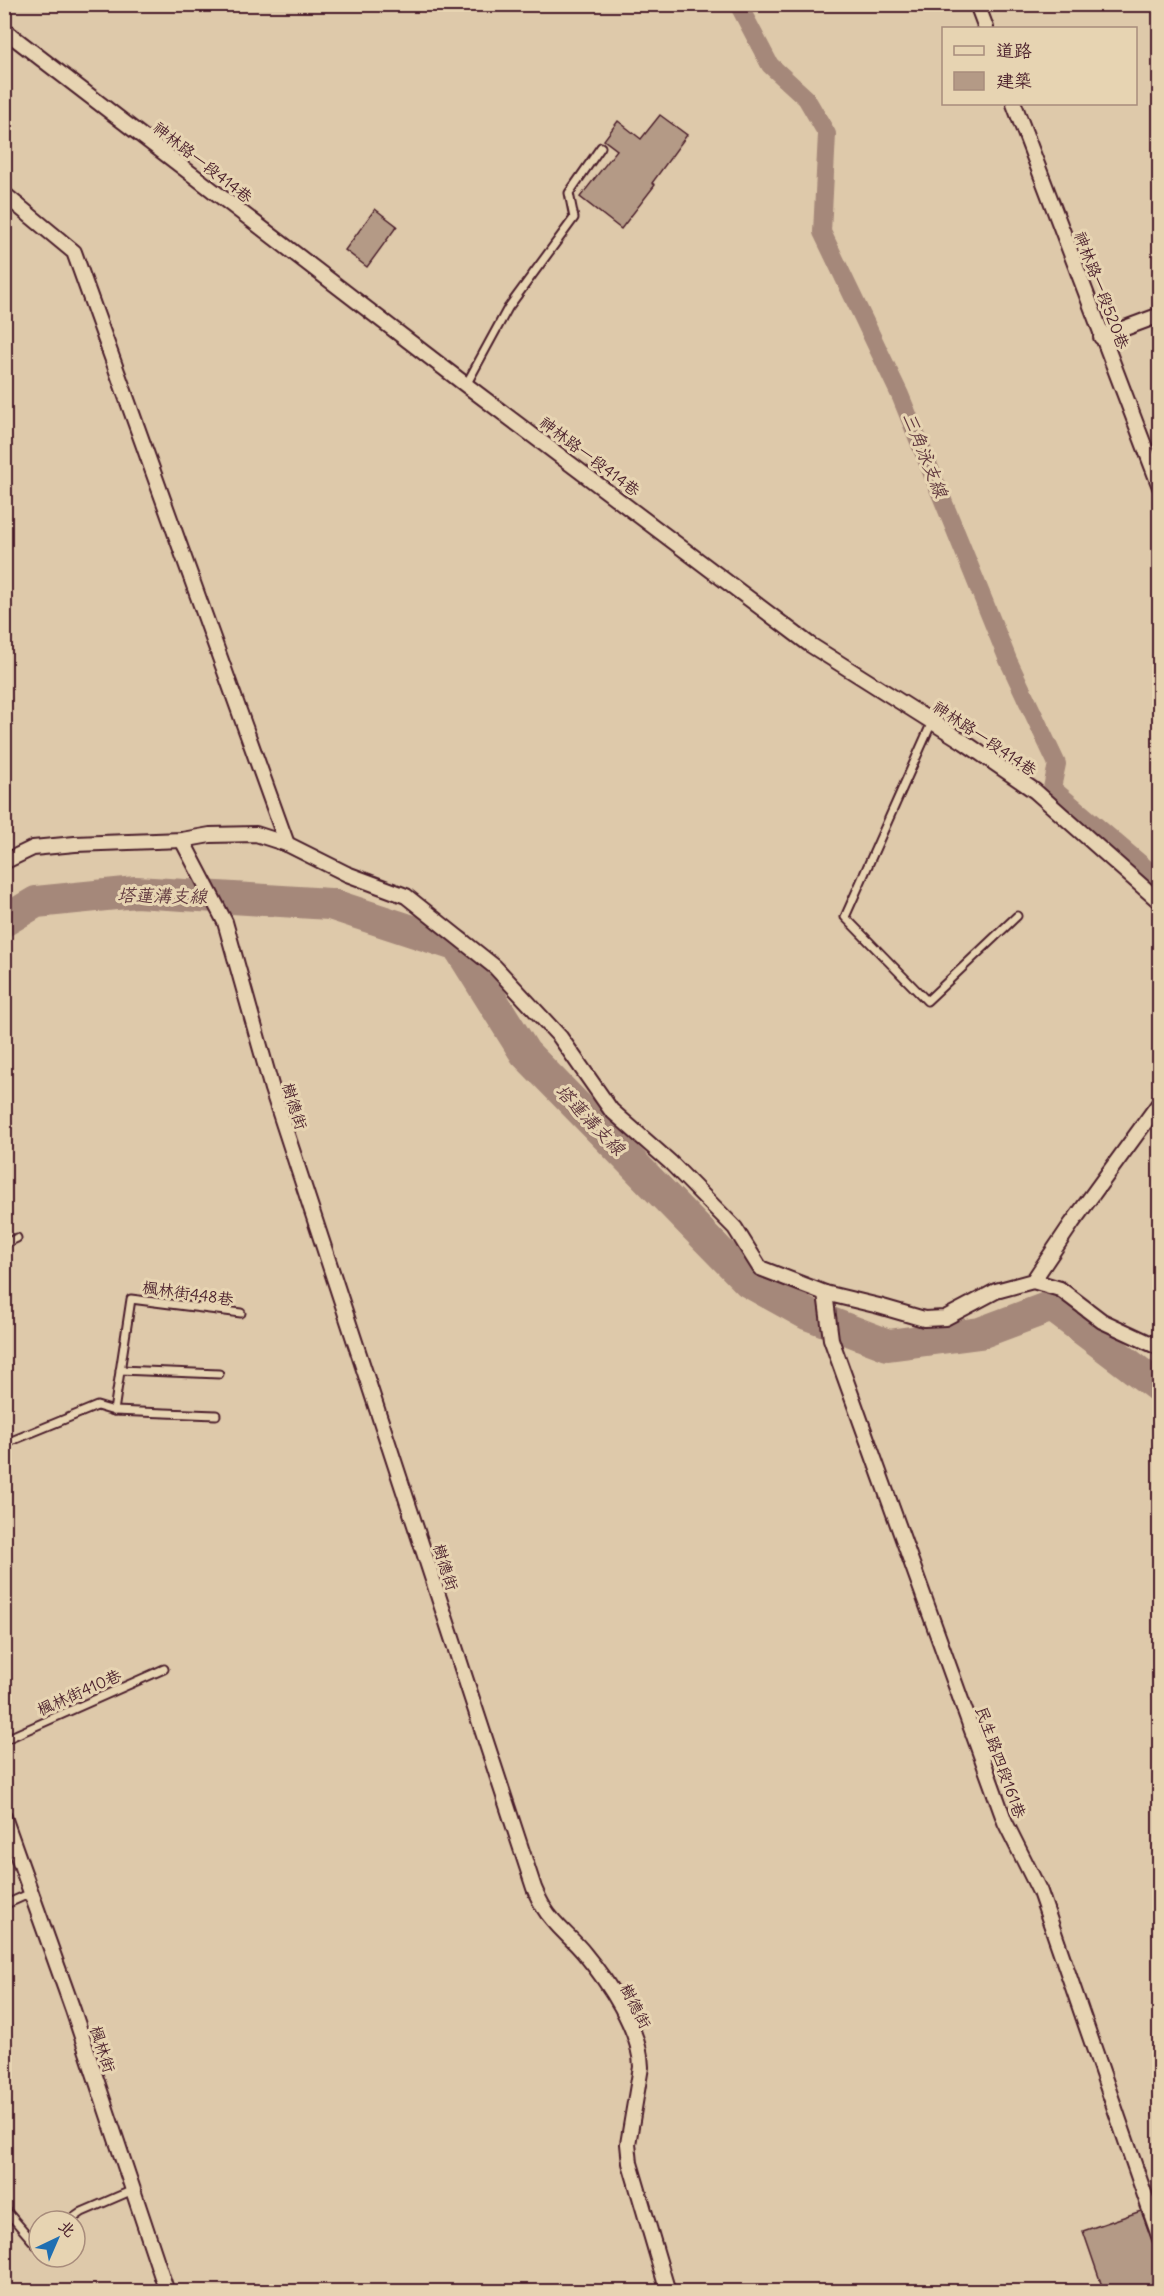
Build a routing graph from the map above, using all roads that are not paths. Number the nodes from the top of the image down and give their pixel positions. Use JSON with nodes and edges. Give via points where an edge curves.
{"nodes":[{"id":1,"x":977,"y":4,"type":"edge"},
{"id":2,"x":986,"y":27,"type":"edge"},
{"id":3,"x":4,"y":30,"type":"edge"},
{"id":4,"x":1014,"y":105,"type":"edge"},
{"id":5,"x":601,"y":147,"type":"dead end"},
{"id":6,"x":4,"y":194,"type":"edge"},
{"id":7,"x":1160,"y":315,"type":"edge"},
{"id":8,"x":1101,"y":337,"type":"junction"},
{"id":9,"x":466,"y":385,"type":"junction"},
{"id":10,"x":1160,"y":488,"type":"edge"},
{"id":11,"x":932,"y":722,"type":"junction"},
{"id":12,"x":182,"y":840,"type":"junction"},
{"id":13,"x":287,"y":844,"type":"junction"},
{"id":14,"x":4,"y":862,"type":"edge"},
{"id":15,"x":1160,"y":902,"type":"edge"},
{"id":16,"x":1017,"y":916,"type":"dead end"},
{"id":17,"x":1160,"y":1102,"type":"edge"},
{"id":18,"x":17,"y":1238,"type":"dead end"},
{"id":19,"x":4,"y":1244,"type":"edge"},
{"id":20,"x":1033,"y":1281,"type":"junction"},
{"id":21,"x":825,"y":1293,"type":"junction"},
{"id":22,"x":241,"y":1313,"type":"dead end"},
{"id":23,"x":1160,"y":1348,"type":"edge"},
{"id":24,"x":120,"y":1370,"type":"junction"},
{"id":25,"x":219,"y":1374,"type":"dead end"},
{"id":26,"x":114,"y":1411,"type":"junction"},
{"id":27,"x":216,"y":1415,"type":"dead end"},
{"id":28,"x":4,"y":1444,"type":"edge"},
{"id":29,"x":164,"y":1668,"type":"dead end"},
{"id":30,"x":4,"y":1740,"type":"edge"},
{"id":31,"x":4,"y":1818,"type":"edge"},
{"id":32,"x":31,"y":1893,"type":"junction"},
{"id":33,"x":4,"y":1905,"type":"edge"},
{"id":34,"x":133,"y":2190,"type":"junction"},
{"id":35,"x":4,"y":2208,"type":"edge"},
{"id":36,"x":87,"y":2210,"type":"edge"},
{"id":37,"x":27,"y":2235,"type":"edge"},
{"id":38,"x":1160,"y":2238,"type":"edge"},
{"id":39,"x":167,"y":2292,"type":"edge"},
{"id":40,"x":668,"y":2292,"type":"edge"}],
"edges":[{"from":1,"to":2,"type":"street"},
{"from":3,"to":9,"type":"street","name":"神林路一段414巷"},
{"from":4,"to":8,"type":"street","name":"神林路一段520巷"},
{"from":5,"to":9,"type":"lane","via":[[569,193],[574,218],[508,308]]},
{"from":6,"to":13,"type":"street","via":[[74,252]]},
{"from":7,"to":8,"type":"street"},
{"from":8,"to":10,"type":"street","name":"神林路一段520巷"},
{"from":9,"to":11,"type":"street","name":"神林路一段414巷","via":[[809,644]]},
{"from":11,"to":15,"type":"street","name":"神林路一段414巷","via":[[1035,791]]},
{"from":11,"to":16,"type":"lane","via":[[845,917],[927,1001]]},
{"from":12,"to":13,"type":"street","via":[[256,834]]},
{"from":12,"to":14,"type":"street","via":[[33,848]]},
{"from":12,"to":40,"type":"street","name":"樹德街","via":[[225,922],[272,1089],[534,1888],[545,1910],[584,1953],[616,1998],[641,2055],[628,2144],[630,2163]]},
{"from":13,"to":21,"type":"street","via":[[347,874],[406,896],[495,967],[560,1037],[611,1110],[670,1162],[735,1228],[760,1268]]},
{"from":17,"to":20,"type":"street"},
{"from":18,"to":19,"type":"lane"},
{"from":20,"to":21,"type":"street","via":[[996,1290],[945,1318],[924,1320]]},
{"from":20,"to":23,"type":"street","via":[[1060,1289],[1102,1321]]},
{"from":21,"to":38,"type":"street","name":"民生路四段161巷","via":[[831,1339],[1005,1822],[1040,1892]]},
{"from":22,"to":24,"type":"lane","name":"楓林街448巷","via":[[131,1299]]},
{"from":24,"to":25,"type":"lane"},
{"from":24,"to":26,"type":"lane","name":"楓林街448巷"},
{"from":26,"to":27,"type":"lane"},
{"from":26,"to":28,"type":"lane","via":[[97,1406]]},
{"from":29,"to":30,"type":"lane","name":"楓林街410巷"},
{"from":31,"to":32,"type":"street","name":"楓林街"},
{"from":32,"to":33,"type":"lane"},
{"from":32,"to":34,"type":"street","name":"楓林街"},
{"from":34,"to":36,"type":"lane"},
{"from":34,"to":39,"type":"street","name":"楓林街"},
{"from":35,"to":37,"type":"lane"}]}
